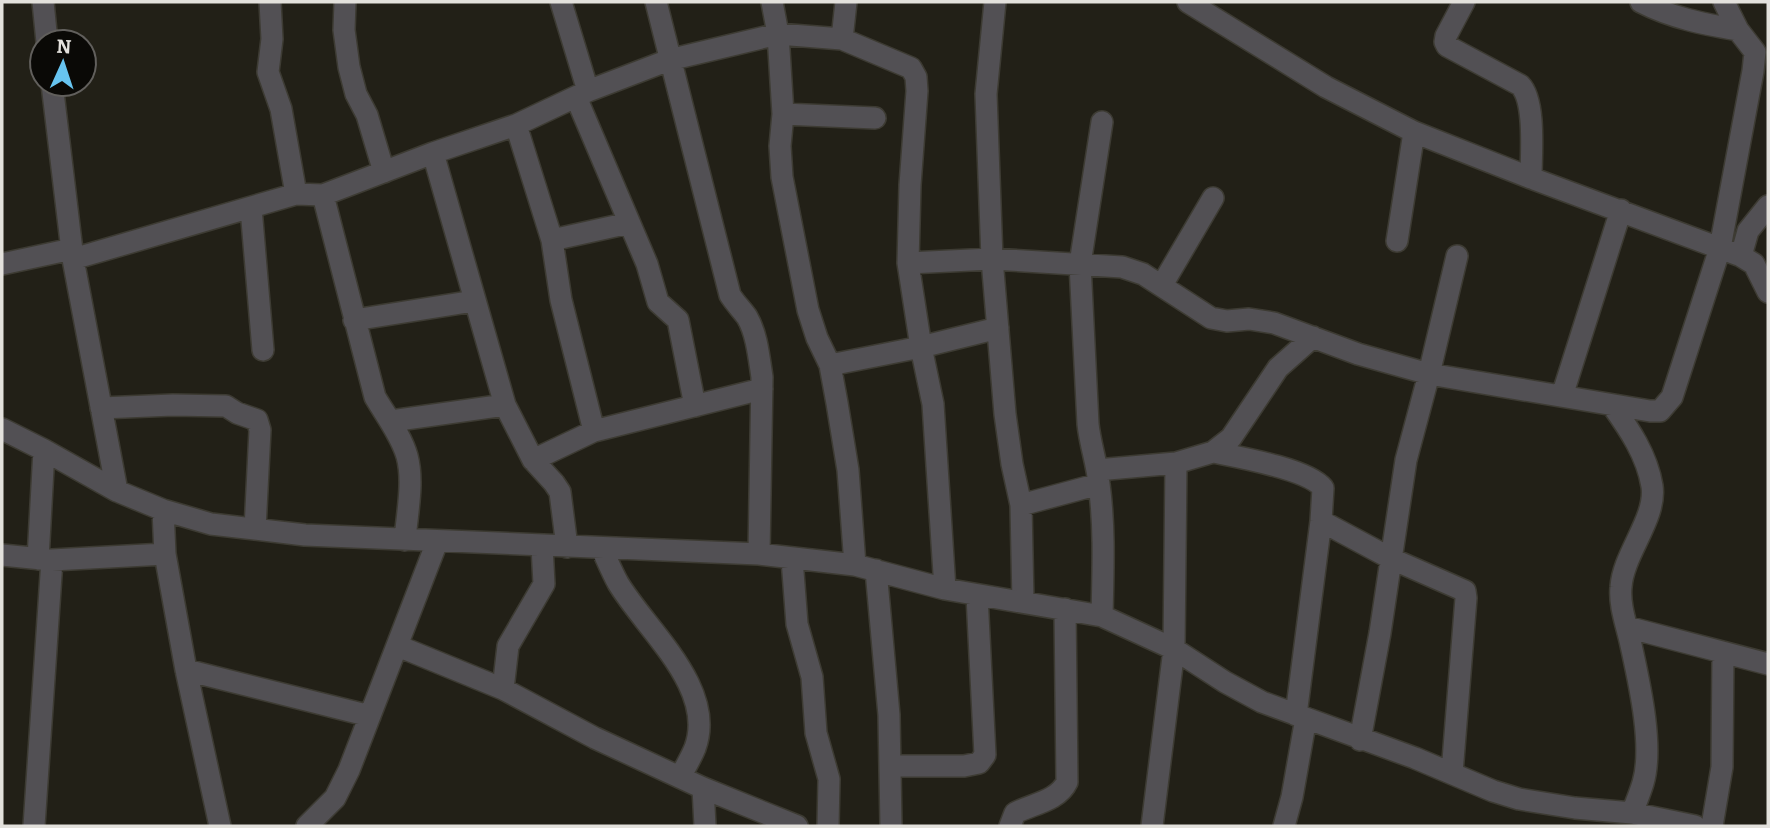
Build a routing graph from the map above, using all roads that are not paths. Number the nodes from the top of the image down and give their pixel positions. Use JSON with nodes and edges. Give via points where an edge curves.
{"nodes":[{"id":1,"x":43,"y":2,"type":"edge"},
{"id":2,"x":270,"y":2,"type":"edge"},
{"id":3,"x":345,"y":2,"type":"edge"},
{"id":4,"x":561,"y":2,"type":"edge"},
{"id":5,"x":656,"y":2,"type":"edge"},
{"id":6,"x":772,"y":2,"type":"edge"},
{"id":7,"x":846,"y":2,"type":"edge"},
{"id":8,"x":995,"y":2,"type":"edge"},
{"id":9,"x":1188,"y":2,"type":"edge"},
{"id":10,"x":1464,"y":2,"type":"edge"},
{"id":11,"x":1641,"y":2,"type":"edge"},
{"id":12,"x":1724,"y":2,"type":"edge"},
{"id":13,"x":46,"y":28,"type":"edge"},
{"id":14,"x":1738,"y":30,"type":"junction"},
{"id":15,"x":778,"y":34,"type":"junction"},
{"id":16,"x":842,"y":38,"type":"junction"},
{"id":17,"x":1762,"y":45,"type":"edge"},
{"id":18,"x":669,"y":60,"type":"junction"},
{"id":19,"x":582,"y":94,"type":"junction"},
{"id":20,"x":54,"y":98,"type":"edge"},
{"id":21,"x":783,"y":114,"type":"junction"},
{"id":22,"x":875,"y":118,"type":"dead end"},
{"id":23,"x":1102,"y":122,"type":"dead end"},
{"id":24,"x":516,"y":125,"type":"junction"},
{"id":25,"x":1414,"y":132,"type":"junction"},
{"id":26,"x":433,"y":153,"type":"junction"},
{"id":27,"x":384,"y":172,"type":"junction"},
{"id":28,"x":1531,"y":178,"type":"junction"},
{"id":29,"x":296,"y":194,"type":"junction"},
{"id":30,"x":323,"y":195,"type":"junction"},
{"id":31,"x":1213,"y":198,"type":"dead end"},
{"id":32,"x":1768,"y":206,"type":"edge"},
{"id":33,"x":251,"y":208,"type":"junction"},
{"id":34,"x":1621,"y":210,"type":"junction"},
{"id":35,"x":629,"y":223,"type":"junction"},
{"id":36,"x":552,"y":240,"type":"junction"},
{"id":37,"x":1397,"y":241,"type":"dead end"},
{"id":38,"x":1720,"y":248,"type":"junction"},
{"id":39,"x":72,"y":254,"type":"junction"},
{"id":40,"x":1457,"y":256,"type":"dead end"},
{"id":41,"x":1741,"y":256,"type":"junction"},
{"id":42,"x":992,"y":259,"type":"junction"},
{"id":43,"x":908,"y":263,"type":"junction"},
{"id":44,"x":2,"y":264,"type":"edge"},
{"id":45,"x":1080,"y":264,"type":"junction"},
{"id":46,"x":1162,"y":285,"type":"junction"},
{"id":47,"x":1768,"y":292,"type":"edge"},
{"id":48,"x":474,"y":301,"type":"junction"},
{"id":49,"x":354,"y":320,"type":"junction"},
{"id":50,"x":998,"y":328,"type":"junction"},
{"id":51,"x":1313,"y":337,"type":"junction"},
{"id":52,"x":921,"y":347,"type":"junction"},
{"id":53,"x":263,"y":350,"type":"dead end"},
{"id":54,"x":830,"y":365,"type":"junction"},
{"id":55,"x":1429,"y":374,"type":"junction"},
{"id":56,"x":762,"y":389,"type":"junction"},
{"id":57,"x":1562,"y":396,"type":"junction"},
{"id":58,"x":505,"y":405,"type":"junction"},
{"id":59,"x":1612,"y":405,"type":"junction"},
{"id":60,"x":695,"y":407,"type":"junction"},
{"id":61,"x":101,"y":408,"type":"junction"},
{"id":62,"x":391,"y":421,"type":"junction"},
{"id":63,"x":2,"y":429,"type":"edge"},
{"id":64,"x":594,"y":431,"type":"junction"},
{"id":65,"x":44,"y":450,"type":"junction"},
{"id":66,"x":1213,"y":452,"type":"junction"},
{"id":67,"x":533,"y":460,"type":"junction"},
{"id":68,"x":1176,"y":463,"type":"junction"},
{"id":69,"x":1098,"y":477,"type":"junction"},
{"id":70,"x":117,"y":491,"type":"junction"},
{"id":71,"x":1021,"y":505,"type":"junction"},
{"id":72,"x":163,"y":510,"type":"junction"},
{"id":73,"x":1321,"y":521,"type":"junction"},
{"id":74,"x":255,"y":529,"type":"junction"},
{"id":75,"x":405,"y":540,"type":"junction"},
{"id":76,"x":437,"y":542,"type":"junction"},
{"id":77,"x":542,"y":545,"type":"junction"},
{"id":78,"x":567,"y":547,"type":"junction"},
{"id":79,"x":602,"y":549,"type":"junction"},
{"id":80,"x":165,"y":554,"type":"junction"},
{"id":81,"x":759,"y":554,"type":"junction"},
{"id":82,"x":2,"y":555,"type":"edge"},
{"id":83,"x":45,"y":559,"type":"junction"},
{"id":84,"x":792,"y":559,"type":"junction"},
{"id":85,"x":1392,"y":559,"type":"junction"},
{"id":86,"x":855,"y":565,"type":"junction"},
{"id":87,"x":876,"y":570,"type":"junction"},
{"id":88,"x":945,"y":589,"type":"junction"},
{"id":89,"x":977,"y":596,"type":"junction"},
{"id":90,"x":1023,"y":602,"type":"junction"},
{"id":91,"x":1065,"y":609,"type":"junction"},
{"id":92,"x":1102,"y":617,"type":"junction"},
{"id":93,"x":1627,"y":628,"type":"junction"},
{"id":94,"x":398,"y":646,"type":"junction"},
{"id":95,"x":1174,"y":649,"type":"junction"},
{"id":96,"x":1723,"y":653,"type":"junction"},
{"id":97,"x":1768,"y":664,"type":"edge"},
{"id":98,"x":186,"y":670,"type":"junction"},
{"id":99,"x":503,"y":689,"type":"junction"},
{"id":100,"x":370,"y":716,"type":"junction"},
{"id":101,"x":1301,"y":716,"type":"junction"},
{"id":102,"x":1360,"y":740,"type":"junction"},
{"id":103,"x":890,"y":766,"type":"junction"},
{"id":104,"x":1452,"y":773,"type":"junction"},
{"id":105,"x":680,"y":777,"type":"junction"},
{"id":106,"x":703,"y":788,"type":"junction"},
{"id":107,"x":1632,"y":813,"type":"junction"},
{"id":108,"x":763,"y":819,"type":"edge"},
{"id":109,"x":34,"y":826,"type":"edge"},
{"id":110,"x":220,"y":826,"type":"edge"},
{"id":111,"x":307,"y":826,"type":"edge"},
{"id":112,"x":705,"y":826,"type":"edge"},
{"id":113,"x":797,"y":826,"type":"edge"},
{"id":114,"x":828,"y":826,"type":"edge"},
{"id":115,"x":891,"y":826,"type":"edge"},
{"id":116,"x":1010,"y":826,"type":"edge"},
{"id":117,"x":1152,"y":826,"type":"edge"},
{"id":118,"x":1284,"y":826,"type":"edge"},
{"id":119,"x":1695,"y":826,"type":"edge"},
{"id":120,"x":1712,"y":826,"type":"edge"}],
"edges":[{"from":1,"to":13,"type":"street"},
{"from":2,"to":29,"type":"street","via":[[268,72],[281,109]]},
{"from":3,"to":27,"type":"street","via":[[349,67]]},
{"from":4,"to":19,"type":"street"},
{"from":5,"to":18,"type":"street"},
{"from":6,"to":15,"type":"street"},
{"from":7,"to":16,"type":"street"},
{"from":8,"to":42,"type":"street","via":[[986,94]]},
{"from":9,"to":25,"type":"street","via":[[1326,87]]},
{"from":10,"to":28,"type":"street","via":[[1445,42],[1526,90],[1532,133]]},
{"from":11,"to":14,"type":"street","via":[[1664,14]]},
{"from":12,"to":14,"type":"street"},
{"from":14,"to":17,"type":"street"},
{"from":15,"to":16,"type":"street"},
{"from":15,"to":18,"type":"street"},
{"from":15,"to":21,"type":"street"},
{"from":16,"to":43,"type":"street","via":[[900,62],[916,77]]},
{"from":17,"to":38,"type":"street"},
{"from":18,"to":19,"type":"street"},
{"from":18,"to":56,"type":"street","via":[[730,295],[752,329]]},
{"from":19,"to":24,"type":"street"},
{"from":19,"to":35,"type":"street"},
{"from":20,"to":39,"type":"street"},
{"from":21,"to":22,"type":"street"},
{"from":21,"to":54,"type":"street","via":[[780,146],[790,225],[808,310]]},
{"from":23,"to":45,"type":"street"},
{"from":24,"to":26,"type":"street"},
{"from":24,"to":36,"type":"street"},
{"from":25,"to":28,"type":"street"},
{"from":25,"to":37,"type":"street"},
{"from":26,"to":27,"type":"street"},
{"from":26,"to":48,"type":"street"},
{"from":27,"to":30,"type":"street"},
{"from":28,"to":34,"type":"street"},
{"from":29,"to":30,"type":"street"},
{"from":29,"to":33,"type":"street"},
{"from":30,"to":49,"type":"street"},
{"from":31,"to":46,"type":"street"},
{"from":32,"to":41,"type":"street","via":[[1748,231]]},
{"from":33,"to":39,"type":"street"},
{"from":33,"to":53,"type":"street"},
{"from":34,"to":38,"type":"street"},
{"from":34,"to":57,"type":"street"},
{"from":35,"to":36,"type":"street"},
{"from":35,"to":60,"type":"street","via":[[658,302],[678,320]]},
{"from":36,"to":64,"type":"street","via":[[561,300]]},
{"from":38,"to":41,"type":"street"},
{"from":38,"to":59,"type":"street","via":[[1666,406],[1650,411]]},
{"from":39,"to":44,"type":"street"},
{"from":39,"to":61,"type":"street"},
{"from":40,"to":55,"type":"street"},
{"from":41,"to":47,"type":"street","via":[[1754,264]]},
{"from":42,"to":43,"type":"street"},
{"from":42,"to":45,"type":"street"},
{"from":42,"to":50,"type":"street"},
{"from":43,"to":52,"type":"street"},
{"from":45,"to":46,"type":"street","via":[[1122,267]]},
{"from":45,"to":69,"type":"street","via":[[1088,424]]},
{"from":46,"to":51,"type":"street","via":[[1210,317],[1274,323]]},
{"from":48,"to":49,"type":"street"},
{"from":48,"to":58,"type":"street"},
{"from":49,"to":62,"type":"street","via":[[375,397]]},
{"from":50,"to":52,"type":"street"},
{"from":50,"to":71,"type":"street","via":[[1005,414]]},
{"from":51,"to":55,"type":"street"},
{"from":51,"to":66,"type":"street","via":[[1278,368],[1231,438]]},
{"from":52,"to":54,"type":"street"},
{"from":52,"to":88,"type":"street","via":[[933,404]]},
{"from":54,"to":86,"type":"street","via":[[848,470]]},
{"from":55,"to":57,"type":"street"},
{"from":55,"to":85,"type":"street","via":[[1406,460]]},
{"from":56,"to":60,"type":"street"},
{"from":56,"to":81,"type":"street"},
{"from":57,"to":59,"type":"street"},
{"from":58,"to":62,"type":"street"},
{"from":58,"to":67,"type":"street"},
{"from":59,"to":93,"type":"street","via":[[1642,454],[1652,487],[1651,502],[1623,570],[1620,590]]},
{"from":60,"to":64,"type":"street"},
{"from":61,"to":70,"type":"street"},
{"from":61,"to":74,"type":"street","via":[[226,406],[257,420]]},
{"from":62,"to":75,"type":"street","via":[[407,454],[410,473]]},
{"from":63,"to":65,"type":"street"},
{"from":64,"to":67,"type":"street"},
{"from":65,"to":70,"type":"street"},
{"from":65,"to":83,"type":"street"},
{"from":66,"to":68,"type":"street"},
{"from":66,"to":73,"type":"street","via":[[1276,466],[1318,482],[1323,488]]},
{"from":67,"to":78,"type":"street","via":[[560,492]]},
{"from":68,"to":69,"type":"street"},
{"from":68,"to":95,"type":"street"},
{"from":69,"to":71,"type":"street"},
{"from":69,"to":92,"type":"street"},
{"from":70,"to":72,"type":"street"},
{"from":71,"to":90,"type":"street"},
{"from":72,"to":74,"type":"street","via":[[211,524]]},
{"from":72,"to":80,"type":"street"},
{"from":73,"to":85,"type":"street"},
{"from":73,"to":101,"type":"street"},
{"from":74,"to":75,"type":"street"},
{"from":75,"to":76,"type":"street"},
{"from":76,"to":77,"type":"street"},
{"from":76,"to":94,"type":"street"},
{"from":77,"to":78,"type":"street"},
{"from":77,"to":99,"type":"street","via":[[544,584],[508,646]]},
{"from":78,"to":79,"type":"street"},
{"from":79,"to":81,"type":"street"},
{"from":79,"to":105,"type":"street","via":[[617,582],[676,661],[695,696],[699,723],[695,747]]},
{"from":80,"to":83,"type":"street"},
{"from":80,"to":98,"type":"street"},
{"from":81,"to":84,"type":"street"},
{"from":82,"to":83,"type":"street"},
{"from":83,"to":109,"type":"street"},
{"from":84,"to":86,"type":"street"},
{"from":84,"to":114,"type":"street","via":[[797,624],[812,677],[816,733],[829,779]]},
{"from":85,"to":102,"type":"street"},
{"from":85,"to":104,"type":"street","via":[[1465,591]]},
{"from":86,"to":87,"type":"street"},
{"from":87,"to":88,"type":"street"},
{"from":87,"to":103,"type":"street"},
{"from":88,"to":89,"type":"street"},
{"from":89,"to":90,"type":"street"},
{"from":89,"to":103,"type":"street","via":[[985,755],[979,763],[964,766]]},
{"from":90,"to":91,"type":"street"},
{"from":91,"to":92,"type":"street"},
{"from":91,"to":116,"type":"street","via":[[1067,782],[1056,796],[1015,813]]},
{"from":92,"to":95,"type":"street"},
{"from":93,"to":96,"type":"street"},
{"from":93,"to":107,"type":"street","via":[[1643,703],[1646,762]]},
{"from":94,"to":99,"type":"street"},
{"from":94,"to":100,"type":"street"},
{"from":95,"to":101,"type":"street","via":[[1262,702]]},
{"from":95,"to":117,"type":"street"},
{"from":96,"to":97,"type":"street"},
{"from":96,"to":120,"type":"street","via":[[1722,767]]},
{"from":98,"to":100,"type":"street"},
{"from":98,"to":110,"type":"street"},
{"from":99,"to":105,"type":"street"},
{"from":100,"to":111,"type":"street","via":[[335,798]]},
{"from":101,"to":102,"type":"street"},
{"from":101,"to":118,"type":"street"},
{"from":102,"to":104,"type":"street"},
{"from":103,"to":115,"type":"street"},
{"from":104,"to":107,"type":"street","via":[[1519,799]]},
{"from":105,"to":106,"type":"street"},
{"from":106,"to":108,"type":"street"},
{"from":106,"to":112,"type":"street"},
{"from":107,"to":119,"type":"street"},
{"from":108,"to":113,"type":"street"}]}
